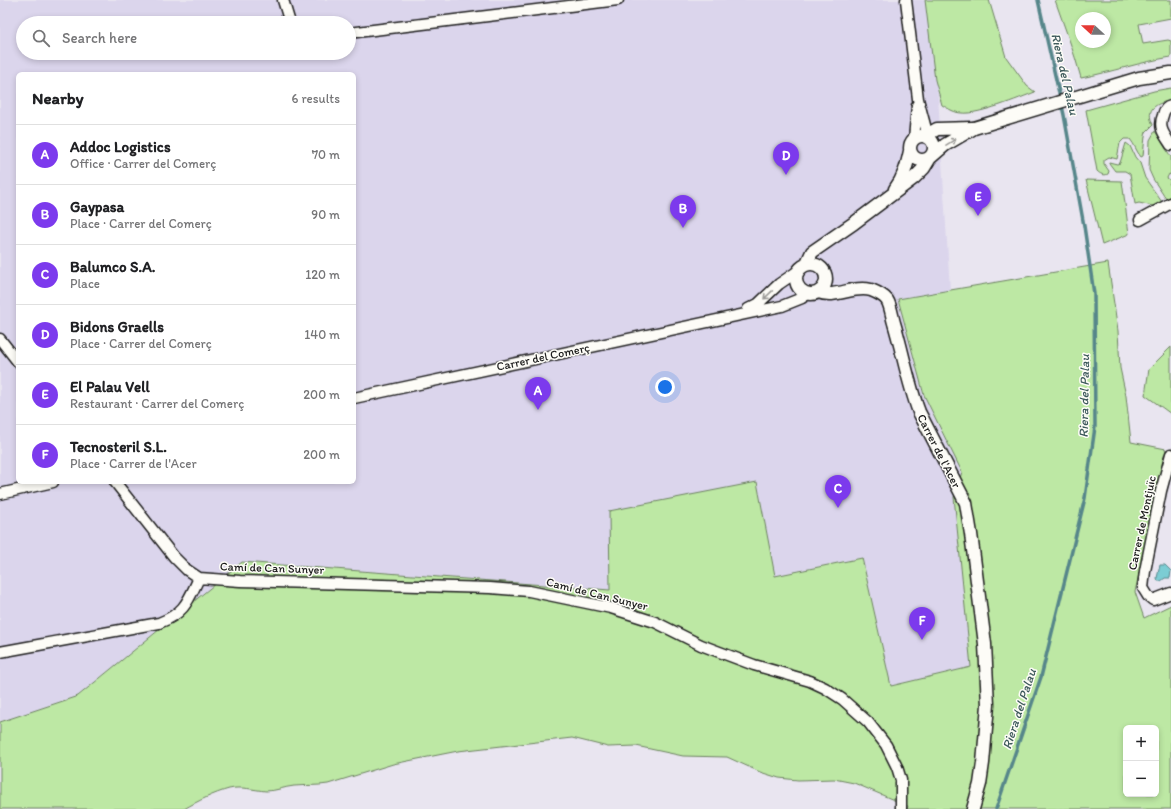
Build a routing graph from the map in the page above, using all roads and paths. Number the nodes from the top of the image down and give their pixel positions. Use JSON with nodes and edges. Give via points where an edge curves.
{"nodes":[{"id":1,"x":283,"y":0,"type":"edge"},
{"id":2,"x":618,"y":0,"type":"edge"},
{"id":3,"x":906,"y":0,"type":"edge"},
{"id":4,"x":288,"y":16,"type":"edge"},
{"id":5,"x":356,"y":32,"type":"edge"},
{"id":6,"x":1171,"y":74,"type":"edge"},
{"id":7,"x":918,"y":99,"type":"junction"},
{"id":8,"x":1168,"y":108,"type":"edge"},
{"id":9,"x":923,"y":117,"type":"junction"},
{"id":10,"x":974,"y":128,"type":"junction"},
{"id":11,"x":937,"y":129,"type":"junction"},
{"id":12,"x":916,"y":142,"type":"junction"},
{"id":13,"x":1171,"y":145,"type":"edge"},
{"id":14,"x":930,"y":158,"type":"junction"},
{"id":15,"x":888,"y":198,"type":"junction"},
{"id":16,"x":1171,"y":203,"type":"edge"},
{"id":17,"x":1140,"y":220,"type":"dead end"},
{"id":18,"x":830,"y":241,"type":"junction"},
{"id":19,"x":820,"y":267,"type":"junction"},
{"id":20,"x":802,"y":268,"type":"junction"},
{"id":21,"x":826,"y":280,"type":"junction"},
{"id":22,"x":851,"y":290,"type":"junction"},
{"id":23,"x":813,"y":292,"type":"junction"},
{"id":24,"x":733,"y":317,"type":"junction"},
{"id":25,"x":0,"y":340,"type":"edge"},
{"id":26,"x":16,"y":360,"type":"edge"},
{"id":27,"x":356,"y":398,"type":"edge"},
{"id":28,"x":1171,"y":454,"type":"edge"},
{"id":29,"x":44,"y":484,"type":"edge"},
{"id":30,"x":117,"y":484,"type":"edge"},
{"id":31,"x":0,"y":494,"type":"edge"},
{"id":32,"x":199,"y":578,"type":"junction"},
{"id":33,"x":1171,"y":593,"type":"edge"},
{"id":34,"x":0,"y":652,"type":"edge"},
{"id":35,"x":901,"y":809,"type":"edge"},
{"id":36,"x":973,"y":809,"type":"edge"}],
"edges":[{"from":1,"to":4,"type":"street"},
{"from":2,"to":5,"type":"street"},
{"from":3,"to":7,"type":"street"},
{"from":6,"to":10,"type":"street","via":[[1139,78]]},
{"from":7,"to":9,"type":"street"},
{"from":7,"to":12,"type":"street"},
{"from":8,"to":13,"type":"street","via":[[1160,121],[1162,131]]},
{"from":9,"to":11,"type":"street"},
{"from":9,"to":12,"type":"street","via":[[926,129]]},
{"from":10,"to":11,"type":"street"},
{"from":14,"to":10,"type":"street","name":"Carrer del Comerç","one_way":true,"via":[[945,145]]},
{"from":11,"to":12,"type":"street"},
{"from":12,"to":14,"type":"street","via":[[915,157],[918,160]]},
{"from":12,"to":14,"type":"street","via":[[932,140],[935,147]]},
{"from":12,"to":15,"type":"street","name":"Carrer del Comerç","via":[[901,180]]},
{"from":14,"to":15,"type":"street","name":"Carrer del Comerç","via":[[919,173]]},
{"from":15,"to":18,"type":"street","name":"Carrer del Comerç"},
{"from":16,"to":17,"type":"street"},
{"from":18,"to":19,"type":"street","name":"Carrer del Comerç","via":[[821,255]]},
{"from":18,"to":20,"type":"street","name":"Carrer del Comerç","via":[[812,252]]},
{"from":19,"to":20,"type":"street","via":[[811,264]]},
{"from":19,"to":21,"type":"street"},
{"from":20,"to":23,"type":"street","via":[[797,276],[798,285],[800,289]]},
{"from":20,"to":24,"type":"street","name":"Carrer del Comerç","one_way":true,"via":[[758,304]]},
{"from":21,"to":22,"type":"street"},
{"from":21,"to":23,"type":"street","name":"Carrer del Comerç","via":[[822,289]]},
{"from":22,"to":23,"type":"street","via":[[837,294]]},
{"from":22,"to":36,"type":"street","name":"Carrer de l'Acer","via":[[861,288],[873,291],[887,300],[919,412],[966,503],[985,644],[988,705],[980,784]]},
{"from":23,"to":24,"type":"street","name":"Carrer del Comerç","via":[[782,306]]},
{"from":24,"to":27,"type":"street","name":"Carrer del Comerç"},
{"from":25,"to":26,"type":"street"},
{"from":28,"to":33,"type":"street","name":"Carrer de Montjuïc","via":[[1161,491],[1143,588],[1153,600]]},
{"from":29,"to":31,"type":"street"},
{"from":30,"to":32,"type":"street","via":[[174,557]]},
{"from":32,"to":34,"type":"street","via":[[184,608],[159,623]]},
{"from":32,"to":35,"type":"street","name":"Camí de Can Sunyer","via":[[529,591],[611,608],[655,622],[701,645],[754,665],[810,681],[842,699],[868,722],[886,745],[901,780]]}]}
